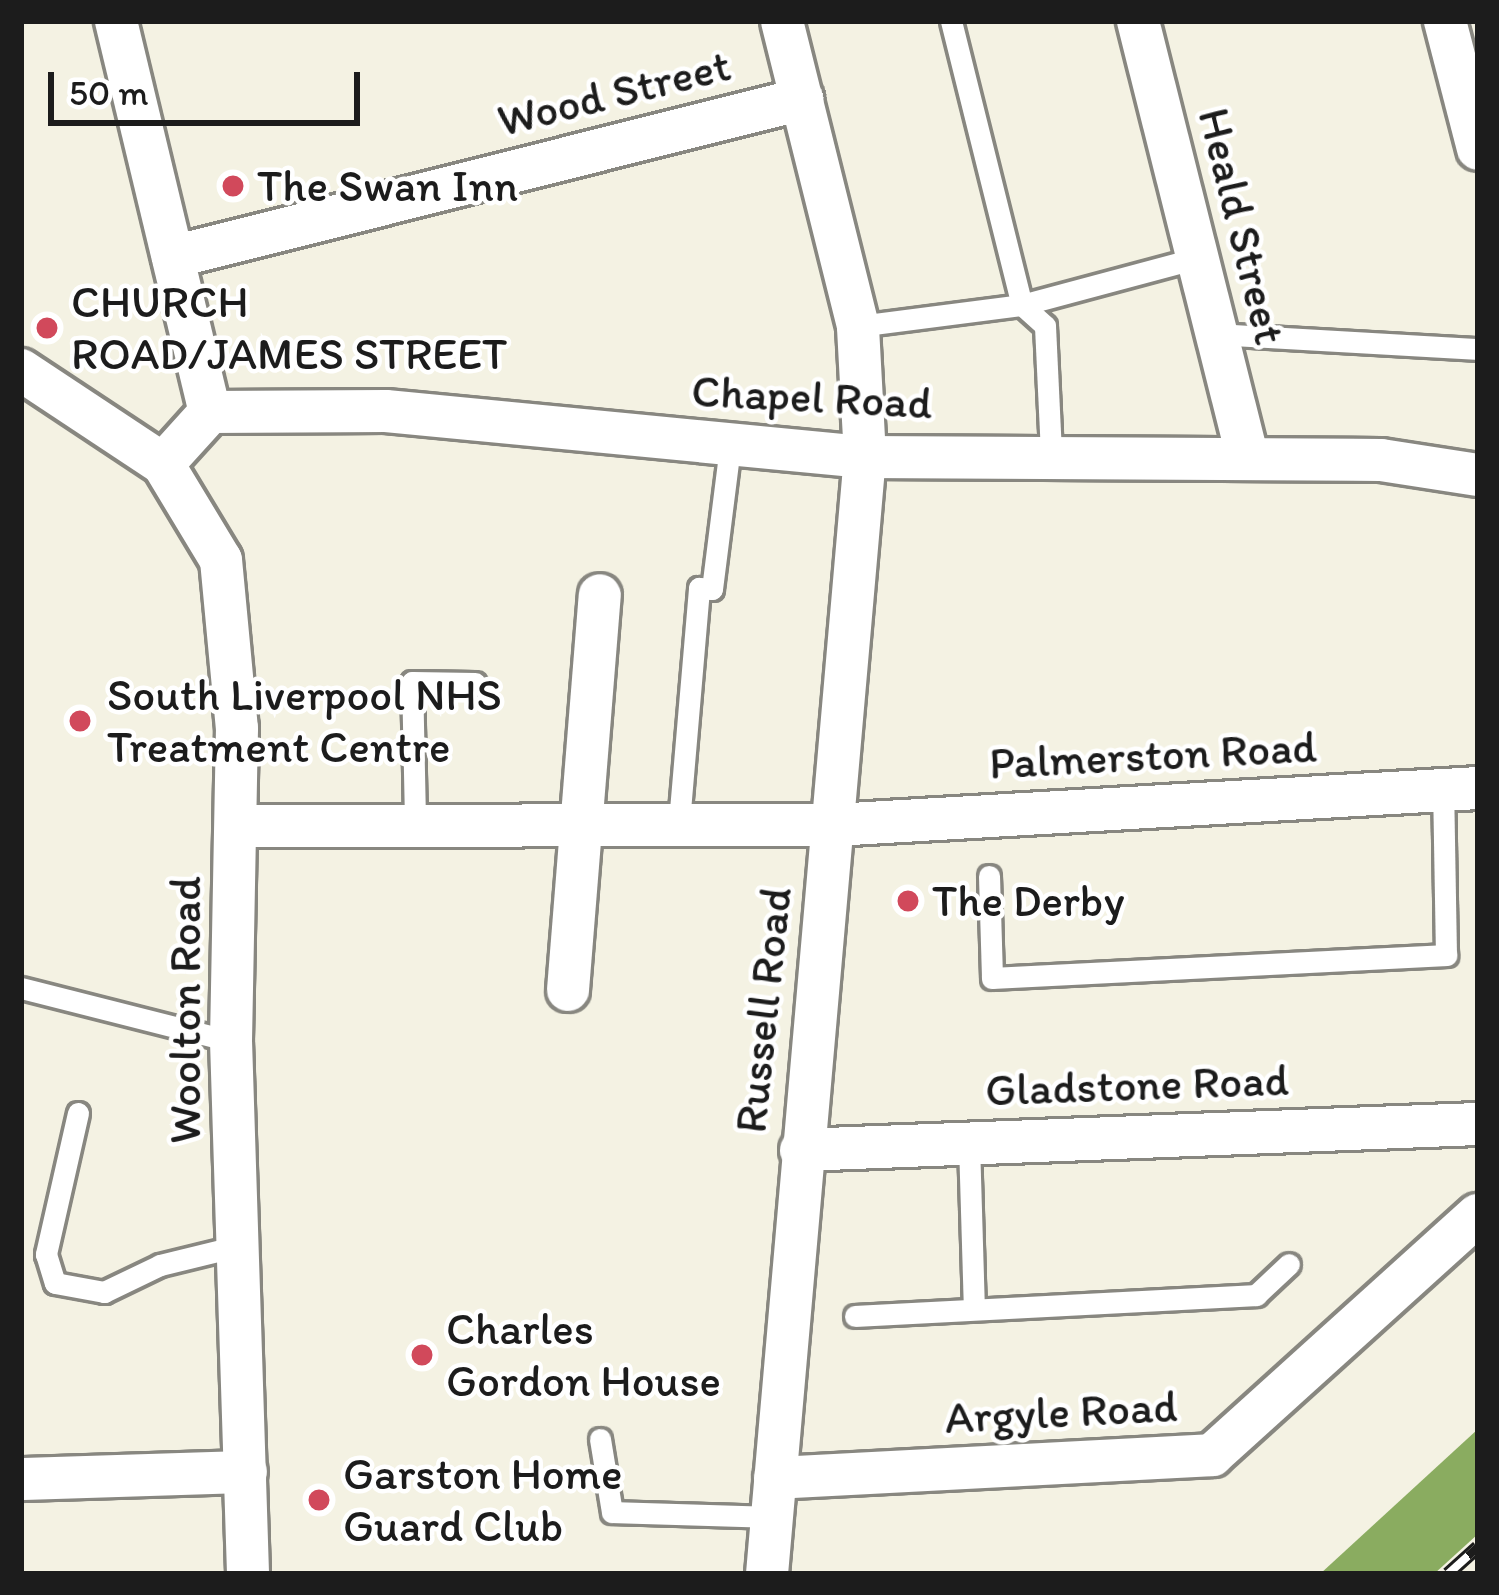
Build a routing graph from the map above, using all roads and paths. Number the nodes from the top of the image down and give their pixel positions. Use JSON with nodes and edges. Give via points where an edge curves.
{"nodes":[{"id":1,"x":116,"y":21,"type":"edge"},
{"id":2,"x":782,"y":21,"type":"edge"},
{"id":3,"x":951,"y":21,"type":"edge"},
{"id":4,"x":1138,"y":21,"type":"edge"},
{"id":5,"x":1445,"y":21,"type":"edge"},
{"id":6,"x":802,"y":98,"type":"junction"},
{"id":7,"x":1478,"y":149,"type":"edge"},
{"id":8,"x":172,"y":257,"type":"junction"},
{"id":9,"x":1197,"y":258,"type":"junction"},
{"id":10,"x":1022,"y":305,"type":"junction"},
{"id":11,"x":858,"y":326,"type":"junction"},
{"id":12,"x":1216,"y":334,"type":"junction"},
{"id":13,"x":1478,"y":350,"type":"edge"},
{"id":14,"x":21,"y":370,"type":"edge"},
{"id":15,"x":210,"y":412,"type":"junction"},
{"id":16,"x":730,"y":447,"type":"junction"},
{"id":17,"x":1051,"y":453,"type":"junction"},
{"id":18,"x":1247,"y":456,"type":"junction"},
{"id":19,"x":865,"y":457,"type":"junction"},
{"id":20,"x":163,"y":464,"type":"junction"},
{"id":21,"x":1478,"y":476,"type":"edge"},
{"id":22,"x":600,"y":595,"type":"dead end"},
{"id":23,"x":475,"y":683,"type":"dead end"},
{"id":24,"x":1461,"y":789,"type":"edge"},
{"id":25,"x":415,"y":820,"type":"junction"},
{"id":26,"x":579,"y":820,"type":"junction"},
{"id":27,"x":679,"y":822,"type":"junction"},
{"id":28,"x":833,"y":825,"type":"junction"},
{"id":29,"x":238,"y":826,"type":"junction"},
{"id":30,"x":989,"y":876,"type":"dead end"},
{"id":31,"x":21,"y":988,"type":"edge"},
{"id":32,"x":568,"y":990,"type":"dead end"},
{"id":33,"x":231,"y":1041,"type":"junction"},
{"id":34,"x":78,"y":1113,"type":"dead end"},
{"id":35,"x":1478,"y":1124,"type":"edge"},
{"id":36,"x":969,"y":1143,"type":"junction"},
{"id":37,"x":801,"y":1150,"type":"junction"},
{"id":38,"x":1478,"y":1215,"type":"edge"},
{"id":39,"x":238,"y":1246,"type":"junction"},
{"id":40,"x":1289,"y":1264,"type":"dead end"},
{"id":41,"x":974,"y":1308,"type":"junction"},
{"id":42,"x":855,"y":1316,"type":"dead end"},
{"id":43,"x":600,"y":1439,"type":"dead end"},
{"id":44,"x":246,"y":1472,"type":"junction"},
{"id":45,"x":21,"y":1479,"type":"edge"},
{"id":46,"x":773,"y":1497,"type":"junction"},
{"id":47,"x":248,"y":1574,"type":"edge"},
{"id":48,"x":767,"y":1574,"type":"edge"}],
"edges":[{"from":1,"to":8,"type":"street"},
{"from":2,"to":6,"type":"street","name":"Russell Road"},
{"from":3,"to":10,"type":"lane"},
{"from":4,"to":9,"type":"street","name":"Heald Street"},
{"from":5,"to":7,"type":"street"},
{"from":6,"to":8,"type":"street","name":"Wood Street"},
{"from":6,"to":11,"type":"street","name":"Russell Road"},
{"from":8,"to":15,"type":"street"},
{"from":9,"to":10,"type":"lane"},
{"from":9,"to":12,"type":"street","name":"Heald Street"},
{"from":10,"to":11,"type":"lane"},
{"from":10,"to":17,"type":"lane","via":[[1045,326]]},
{"from":11,"to":19,"type":"street","name":"Russell Road"},
{"from":12,"to":13,"type":"lane"},
{"from":12,"to":18,"type":"street","name":"Heald Street"},
{"from":14,"to":20,"type":"street"},
{"from":15,"to":16,"type":"street","name":"Chapel Road","via":[[386,411]]},
{"from":15,"to":20,"type":"street"},
{"from":16,"to":19,"type":"street","name":"Chapel Road"},
{"from":16,"to":27,"type":"lane","via":[[712,589],[699,588]]},
{"from":17,"to":18,"type":"street","name":"Chapel Road"},
{"from":17,"to":19,"type":"street","name":"Chapel Road"},
{"from":18,"to":21,"type":"street","name":"Chapel Road","via":[[1381,460]]},
{"from":19,"to":28,"type":"street","name":"Russell Road"},
{"from":20,"to":29,"type":"street","name":"Woolton Road","via":[[221,560]]},
{"from":22,"to":26,"type":"street"},
{"from":23,"to":25,"type":"lane","via":[[412,682]]},
{"from":24,"to":28,"type":"street","name":"Palmerston Road"},
{"from":24,"to":30,"type":"lane","via":[[1446,955],[992,978]]},
{"from":25,"to":26,"type":"street","name":"Palmerston Road"},
{"from":25,"to":29,"type":"street","name":"Palmerston Road"},
{"from":26,"to":27,"type":"street","name":"Palmerston Road"},
{"from":26,"to":32,"type":"street"},
{"from":27,"to":28,"type":"street","name":"Palmerston Road"},
{"from":28,"to":37,"type":"street","name":"Russell Road"},
{"from":29,"to":33,"type":"street","name":"Woolton Road"},
{"from":31,"to":33,"type":"lane"},
{"from":33,"to":39,"type":"street","name":"Woolton Road"},
{"from":34,"to":39,"type":"lane","via":[[46,1254],[55,1283],[104,1292],[160,1265]]},
{"from":35,"to":36,"type":"street","name":"Gladstone Road"},
{"from":36,"to":37,"type":"street","name":"Gladstone Road"},
{"from":36,"to":41,"type":"lane"},
{"from":37,"to":46,"type":"street","name":"Russell Road"},
{"from":38,"to":46,"type":"street","name":"Argyle Road","via":[[1212,1455]]},
{"from":39,"to":44,"type":"street","name":"Woolton Road"},
{"from":40,"to":41,"type":"lane","via":[[1256,1295]]},
{"from":41,"to":42,"type":"lane"},
{"from":43,"to":46,"type":"lane","via":[[612,1512]]},
{"from":44,"to":45,"type":"street"},
{"from":44,"to":47,"type":"street","name":"Woolton Road"},
{"from":46,"to":48,"type":"street","name":"Russell Road"}]}
